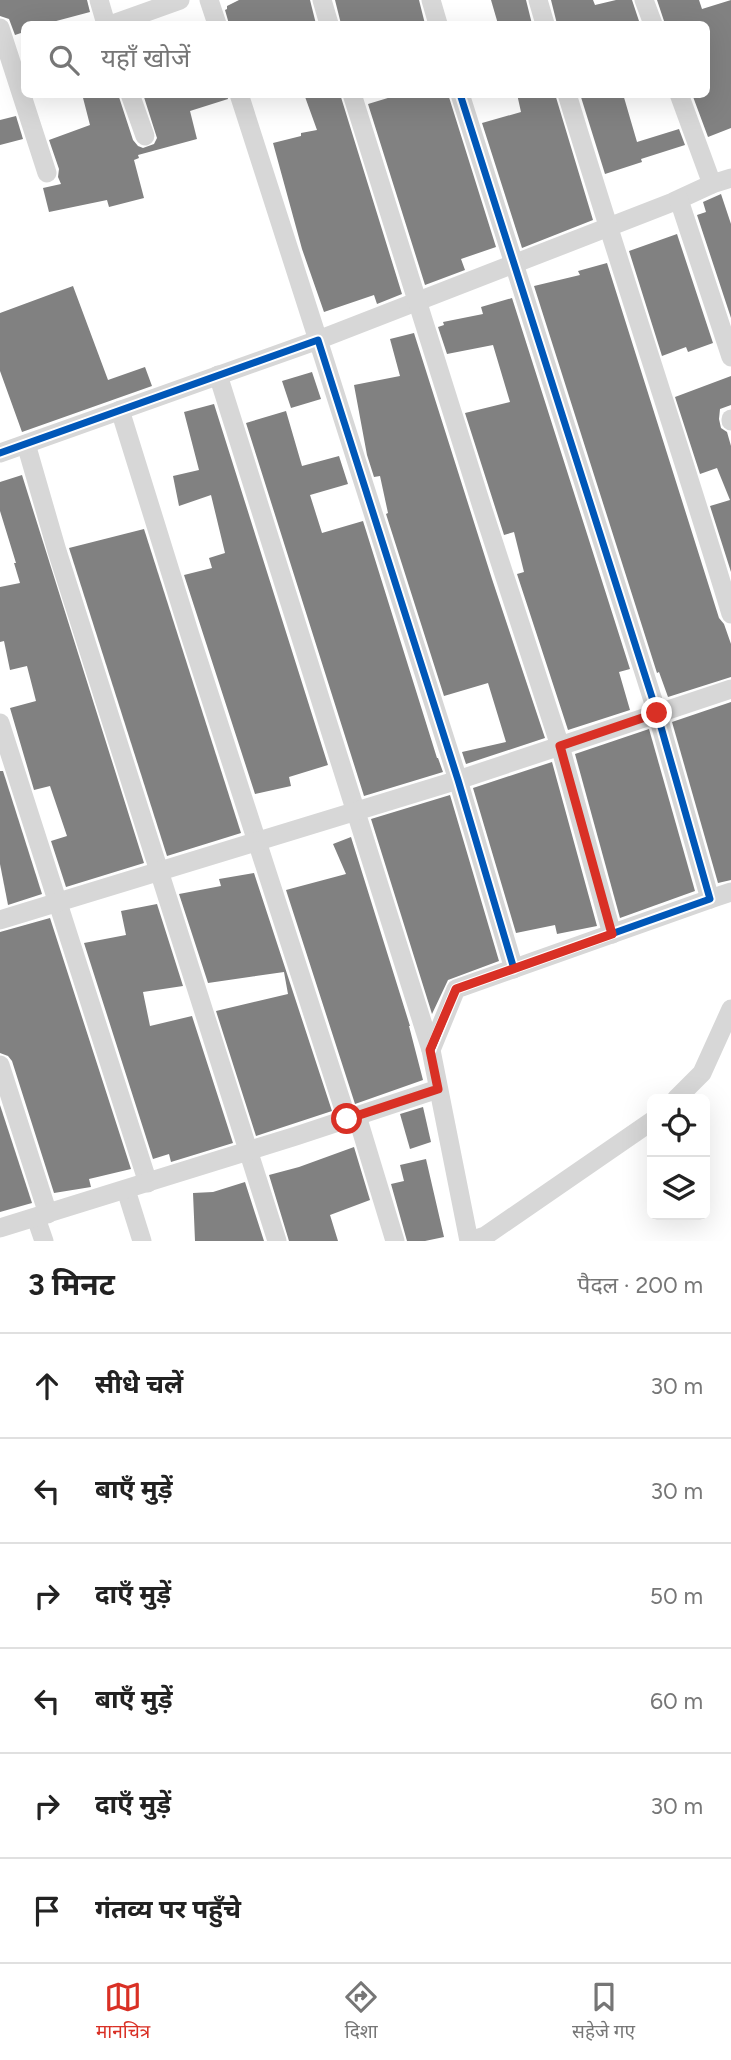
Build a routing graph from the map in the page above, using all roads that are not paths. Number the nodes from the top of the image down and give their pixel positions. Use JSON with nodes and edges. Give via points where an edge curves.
{"nodes":[{"id":1,"x":99,"y":0,"type":"edge"},
{"id":2,"x":180,"y":0,"type":"edge"},
{"id":3,"x":209,"y":0,"type":"edge"},
{"id":4,"x":322,"y":0,"type":"edge"},
{"id":5,"x":431,"y":0,"type":"edge"},
{"id":6,"x":538,"y":0,"type":"edge"},
{"id":7,"x":644,"y":0,"type":"edge"},
{"id":8,"x":105,"y":21,"type":"edge"},
{"id":9,"x":121,"y":21,"type":"edge"},
{"id":10,"x":216,"y":21,"type":"edge"},
{"id":11,"x":328,"y":21,"type":"edge"},
{"id":12,"x":437,"y":21,"type":"edge"},
{"id":13,"x":544,"y":21,"type":"edge"},
{"id":14,"x":652,"y":21,"type":"edge"},
{"id":15,"x":0,"y":27,"type":"edge"},
{"id":16,"x":12,"y":60,"type":"edge"},
{"id":17,"x":21,"y":89,"type":"edge"},
{"id":18,"x":24,"y":98,"type":"edge"},
{"id":19,"x":131,"y":98,"type":"edge"},
{"id":20,"x":240,"y":98,"type":"edge"},
{"id":21,"x":353,"y":98,"type":"edge"},
{"id":22,"x":461,"y":98,"type":"edge"},
{"id":23,"x":568,"y":98,"type":"edge"},
{"id":24,"x":680,"y":98,"type":"edge"},
{"id":25,"x":145,"y":136,"type":"dead end"},
{"id":26,"x":47,"y":173,"type":"dead end"},
{"id":27,"x":731,"y":178,"type":"edge"},
{"id":28,"x":712,"y":184,"type":"junction"},
{"id":29,"x":679,"y":200,"type":"junction"},
{"id":30,"x":608,"y":227,"type":"junction"},
{"id":31,"x":513,"y":264,"type":"junction"},
{"id":32,"x":418,"y":301,"type":"junction"},
{"id":33,"x":318,"y":340,"type":"junction"},
{"id":34,"x":731,"y":357,"type":"edge"},
{"id":35,"x":218,"y":375,"type":"junction"},
{"id":36,"x":120,"y":410,"type":"junction"},
{"id":37,"x":26,"y":444,"type":"junction"},
{"id":38,"x":0,"y":453,"type":"edge"},
{"id":39,"x":731,"y":614,"type":"edge"},
{"id":40,"x":731,"y":689,"type":"edge"},
{"id":41,"x":657,"y":713,"type":"junction"},
{"id":42,"x":0,"y":723,"type":"edge"},
{"id":43,"x":560,"y":746,"type":"junction"},
{"id":44,"x":458,"y":780,"type":"junction"},
{"id":45,"x":355,"y":810,"type":"junction"},
{"id":46,"x":257,"y":840,"type":"junction"},
{"id":47,"x":158,"y":871,"type":"junction"},
{"id":48,"x":731,"y":892,"type":"edge"},
{"id":49,"x":710,"y":899,"type":"junction"},
{"id":50,"x":56,"y":902,"type":"junction"},
{"id":51,"x":0,"y":920,"type":"edge"},
{"id":52,"x":612,"y":934,"type":"junction"},
{"id":53,"x":514,"y":969,"type":"junction"},
{"id":54,"x":731,"y":1009,"type":"edge"},
{"id":55,"x":430,"y":1050,"type":"junction"},
{"id":56,"x":0,"y":1065,"type":"edge"},
{"id":57,"x":438,"y":1089,"type":"junction"},
{"id":58,"x":681,"y":1094,"type":"edge"},
{"id":59,"x":352,"y":1118,"type":"junction"},
{"id":60,"x":647,"y":1124,"type":"edge"},
{"id":61,"x":247,"y":1151,"type":"junction"},
{"id":62,"x":148,"y":1183,"type":"junction"},
{"id":63,"x":126,"y":1189,"type":"junction"},
{"id":64,"x":42,"y":1216,"type":"junction"},
{"id":65,"x":0,"y":1228,"type":"edge"},
{"id":66,"x":44,"y":1241,"type":"edge"},
{"id":67,"x":142,"y":1241,"type":"edge"},
{"id":68,"x":277,"y":1241,"type":"edge"},
{"id":69,"x":396,"y":1241,"type":"edge"},
{"id":70,"x":469,"y":1241,"type":"edge"}],
"edges":[{"from":1,"to":8,"type":"street"},
{"from":2,"to":9,"type":"street"},
{"from":3,"to":10,"type":"street"},
{"from":4,"to":11,"type":"street"},
{"from":5,"to":12,"type":"street"},
{"from":6,"to":13,"type":"street"},
{"from":7,"to":14,"type":"street"},
{"from":15,"to":16,"type":"street"},
{"from":16,"to":17,"type":"street"},
{"from":18,"to":26,"type":"street"},
{"from":19,"to":25,"type":"street"},
{"from":20,"to":33,"type":"street"},
{"from":21,"to":32,"type":"street"},
{"from":22,"to":31,"type":"street"},
{"from":23,"to":30,"type":"street"},
{"from":24,"to":28,"type":"street"},
{"from":27,"to":28,"type":"street"},
{"from":28,"to":29,"type":"street"},
{"from":29,"to":30,"type":"street"},
{"from":29,"to":34,"type":"street"},
{"from":30,"to":31,"type":"street"},
{"from":30,"to":39,"type":"street"},
{"from":31,"to":32,"type":"street"},
{"from":31,"to":41,"type":"street"},
{"from":32,"to":33,"type":"street"},
{"from":32,"to":43,"type":"street"},
{"from":33,"to":35,"type":"street"},
{"from":33,"to":44,"type":"street"},
{"from":35,"to":36,"type":"street"},
{"from":35,"to":45,"type":"street"},
{"from":36,"to":37,"type":"street"},
{"from":36,"to":46,"type":"street"},
{"from":37,"to":38,"type":"street"},
{"from":37,"to":47,"type":"street"},
{"from":40,"to":41,"type":"street"},
{"from":41,"to":43,"type":"street"},
{"from":41,"to":49,"type":"street"},
{"from":42,"to":50,"type":"street"},
{"from":43,"to":44,"type":"street"},
{"from":43,"to":52,"type":"street"},
{"from":44,"to":45,"type":"street"},
{"from":44,"to":53,"type":"street"},
{"from":45,"to":46,"type":"street"},
{"from":45,"to":55,"type":"street"},
{"from":46,"to":47,"type":"street"},
{"from":46,"to":59,"type":"street"},
{"from":47,"to":50,"type":"street"},
{"from":47,"to":61,"type":"street"},
{"from":48,"to":49,"type":"street"},
{"from":49,"to":52,"type":"street"},
{"from":50,"to":51,"type":"street"},
{"from":50,"to":62,"type":"street"},
{"from":52,"to":53,"type":"street"},
{"from":53,"to":55,"type":"street","via":[[456,989]]},
{"from":54,"to":58,"type":"street","via":[[702,1073]]},
{"from":55,"to":57,"type":"street"},
{"from":56,"to":64,"type":"street"},
{"from":57,"to":59,"type":"street"},
{"from":57,"to":70,"type":"street"},
{"from":59,"to":61,"type":"street"},
{"from":59,"to":69,"type":"street"},
{"from":60,"to":70,"type":"street","via":[[485,1236]]},
{"from":61,"to":62,"type":"street"},
{"from":61,"to":68,"type":"street"},
{"from":62,"to":63,"type":"street"},
{"from":63,"to":64,"type":"street"},
{"from":63,"to":67,"type":"street"},
{"from":64,"to":65,"type":"street"},
{"from":64,"to":66,"type":"street"}]}
